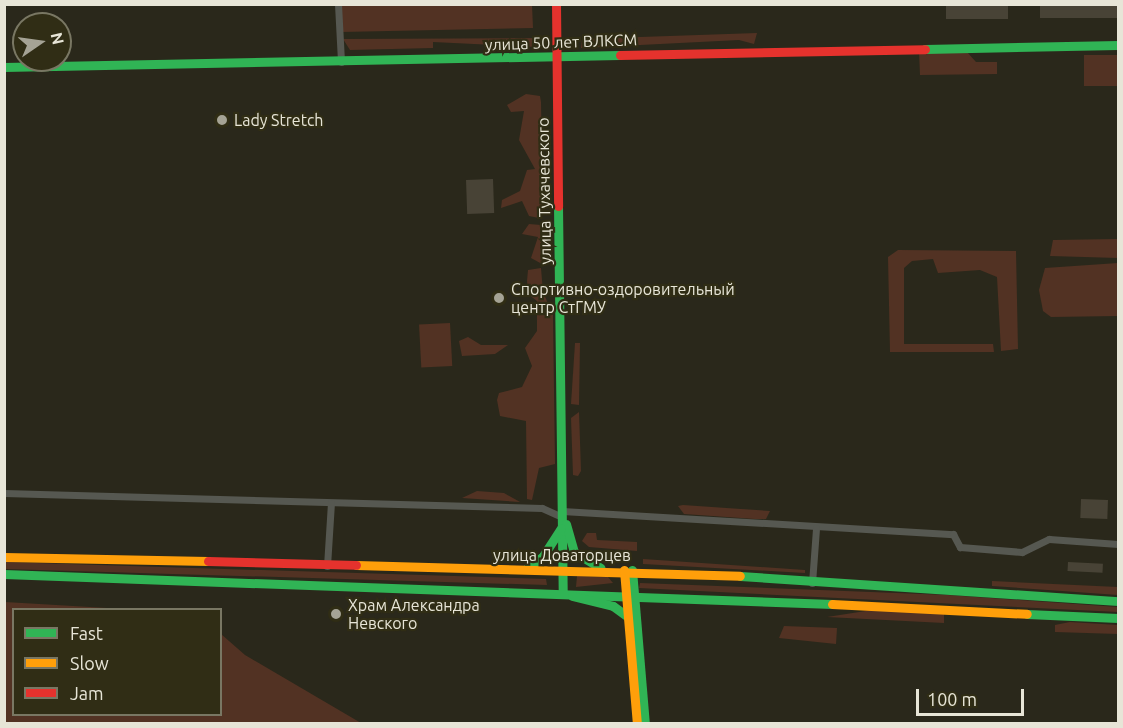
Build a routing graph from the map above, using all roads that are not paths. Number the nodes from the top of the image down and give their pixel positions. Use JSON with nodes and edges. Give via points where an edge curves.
{"nodes":[{"id":1,"x":338,"y":4,"type":"edge"},
{"id":2,"x":556,"y":4,"type":"edge"},
{"id":3,"x":1119,"y":45,"type":"edge"},
{"id":4,"x":557,"y":57,"type":"junction"},
{"id":5,"x":341,"y":62,"type":"junction"},
{"id":6,"x":4,"y":67,"type":"edge"},
{"id":7,"x":4,"y":493,"type":"edge"},
{"id":8,"x":331,"y":503,"type":"junction"},
{"id":9,"x":562,"y":518,"type":"junction"},
{"id":10,"x":816,"y":528,"type":"junction"},
{"id":11,"x":1119,"y":544,"type":"edge"},
{"id":12,"x":4,"y":557,"type":"edge"},
{"id":13,"x":327,"y":566,"type":"junction"},
{"id":14,"x":563,"y":569,"type":"junction"},
{"id":15,"x":603,"y":569,"type":"junction"},
{"id":16,"x":524,"y":570,"type":"junction"},
{"id":17,"x":628,"y":570,"type":"junction"},
{"id":18,"x":4,"y":574,"type":"edge"},
{"id":19,"x":812,"y":584,"type":"junction"},
{"id":20,"x":628,"y":591,"type":"junction"},
{"id":21,"x":563,"y":592,"type":"junction"},
{"id":22,"x":652,"y":595,"type":"junction"},
{"id":23,"x":1119,"y":601,"type":"edge"},
{"id":24,"x":631,"y":616,"type":"junction"},
{"id":25,"x":1119,"y":618,"type":"edge"},
{"id":26,"x":637,"y":723,"type":"edge"},
{"id":27,"x":645,"y":723,"type":"edge"}],
"edges":[{"from":1,"to":5,"type":"street"},
{"from":2,"to":4,"type":"main road","name":"улица Тухачевского"},
{"from":3,"to":4,"type":"main road","name":"улица 50 лет ВЛКСМ"},
{"from":4,"to":5,"type":"main road","name":"улица 50 лет ВЛКСМ"},
{"from":4,"to":9,"type":"main road","name":"улица Тухачевского"},
{"from":5,"to":6,"type":"main road","name":"улица 50 лет ВЛКСМ"},
{"from":7,"to":8,"type":"street"},
{"from":8,"to":9,"type":"street","via":[[542,508]]},
{"from":8,"to":13,"type":"street"},
{"from":9,"to":10,"type":"street"},
{"from":9,"to":14,"type":"main road","name":"улица Тухачевского"},
{"from":9,"to":15,"type":"main road","via":[[574,552]]},
{"from":9,"to":16,"type":"main road","via":[[543,556]]},
{"from":10,"to":11,"type":"street","via":[[953,534],[960,547],[1022,552],[1049,540]]},
{"from":10,"to":19,"type":"street"},
{"from":12,"to":13,"type":"main road","name":"улица Доваторцев"},
{"from":13,"to":16,"type":"main road","name":"улица Доваторцев"},
{"from":14,"to":15,"type":"main road","name":"улица Доваторцев"},
{"from":14,"to":16,"type":"main road","name":"улица Доваторцев"},
{"from":14,"to":21,"type":"main road","name":"улица Тухачевского"},
{"from":15,"to":17,"type":"main road","name":"улица Доваторцев"},
{"from":17,"to":19,"type":"main road","name":"улица Доваторцев"},
{"from":17,"to":20,"type":"main road"},
{"from":18,"to":21,"type":"main road"},
{"from":19,"to":23,"type":"main road","name":"улица Доваторцев"},
{"from":20,"to":21,"type":"main road"},
{"from":20,"to":22,"type":"main road"},
{"from":20,"to":24,"type":"main road"},
{"from":21,"to":24,"type":"main road","via":[[612,606]]},
{"from":22,"to":24,"type":"main road"},
{"from":22,"to":25,"type":"main road"},
{"from":24,"to":26,"type":"main road"},
{"from":24,"to":27,"type":"main road"}]}
